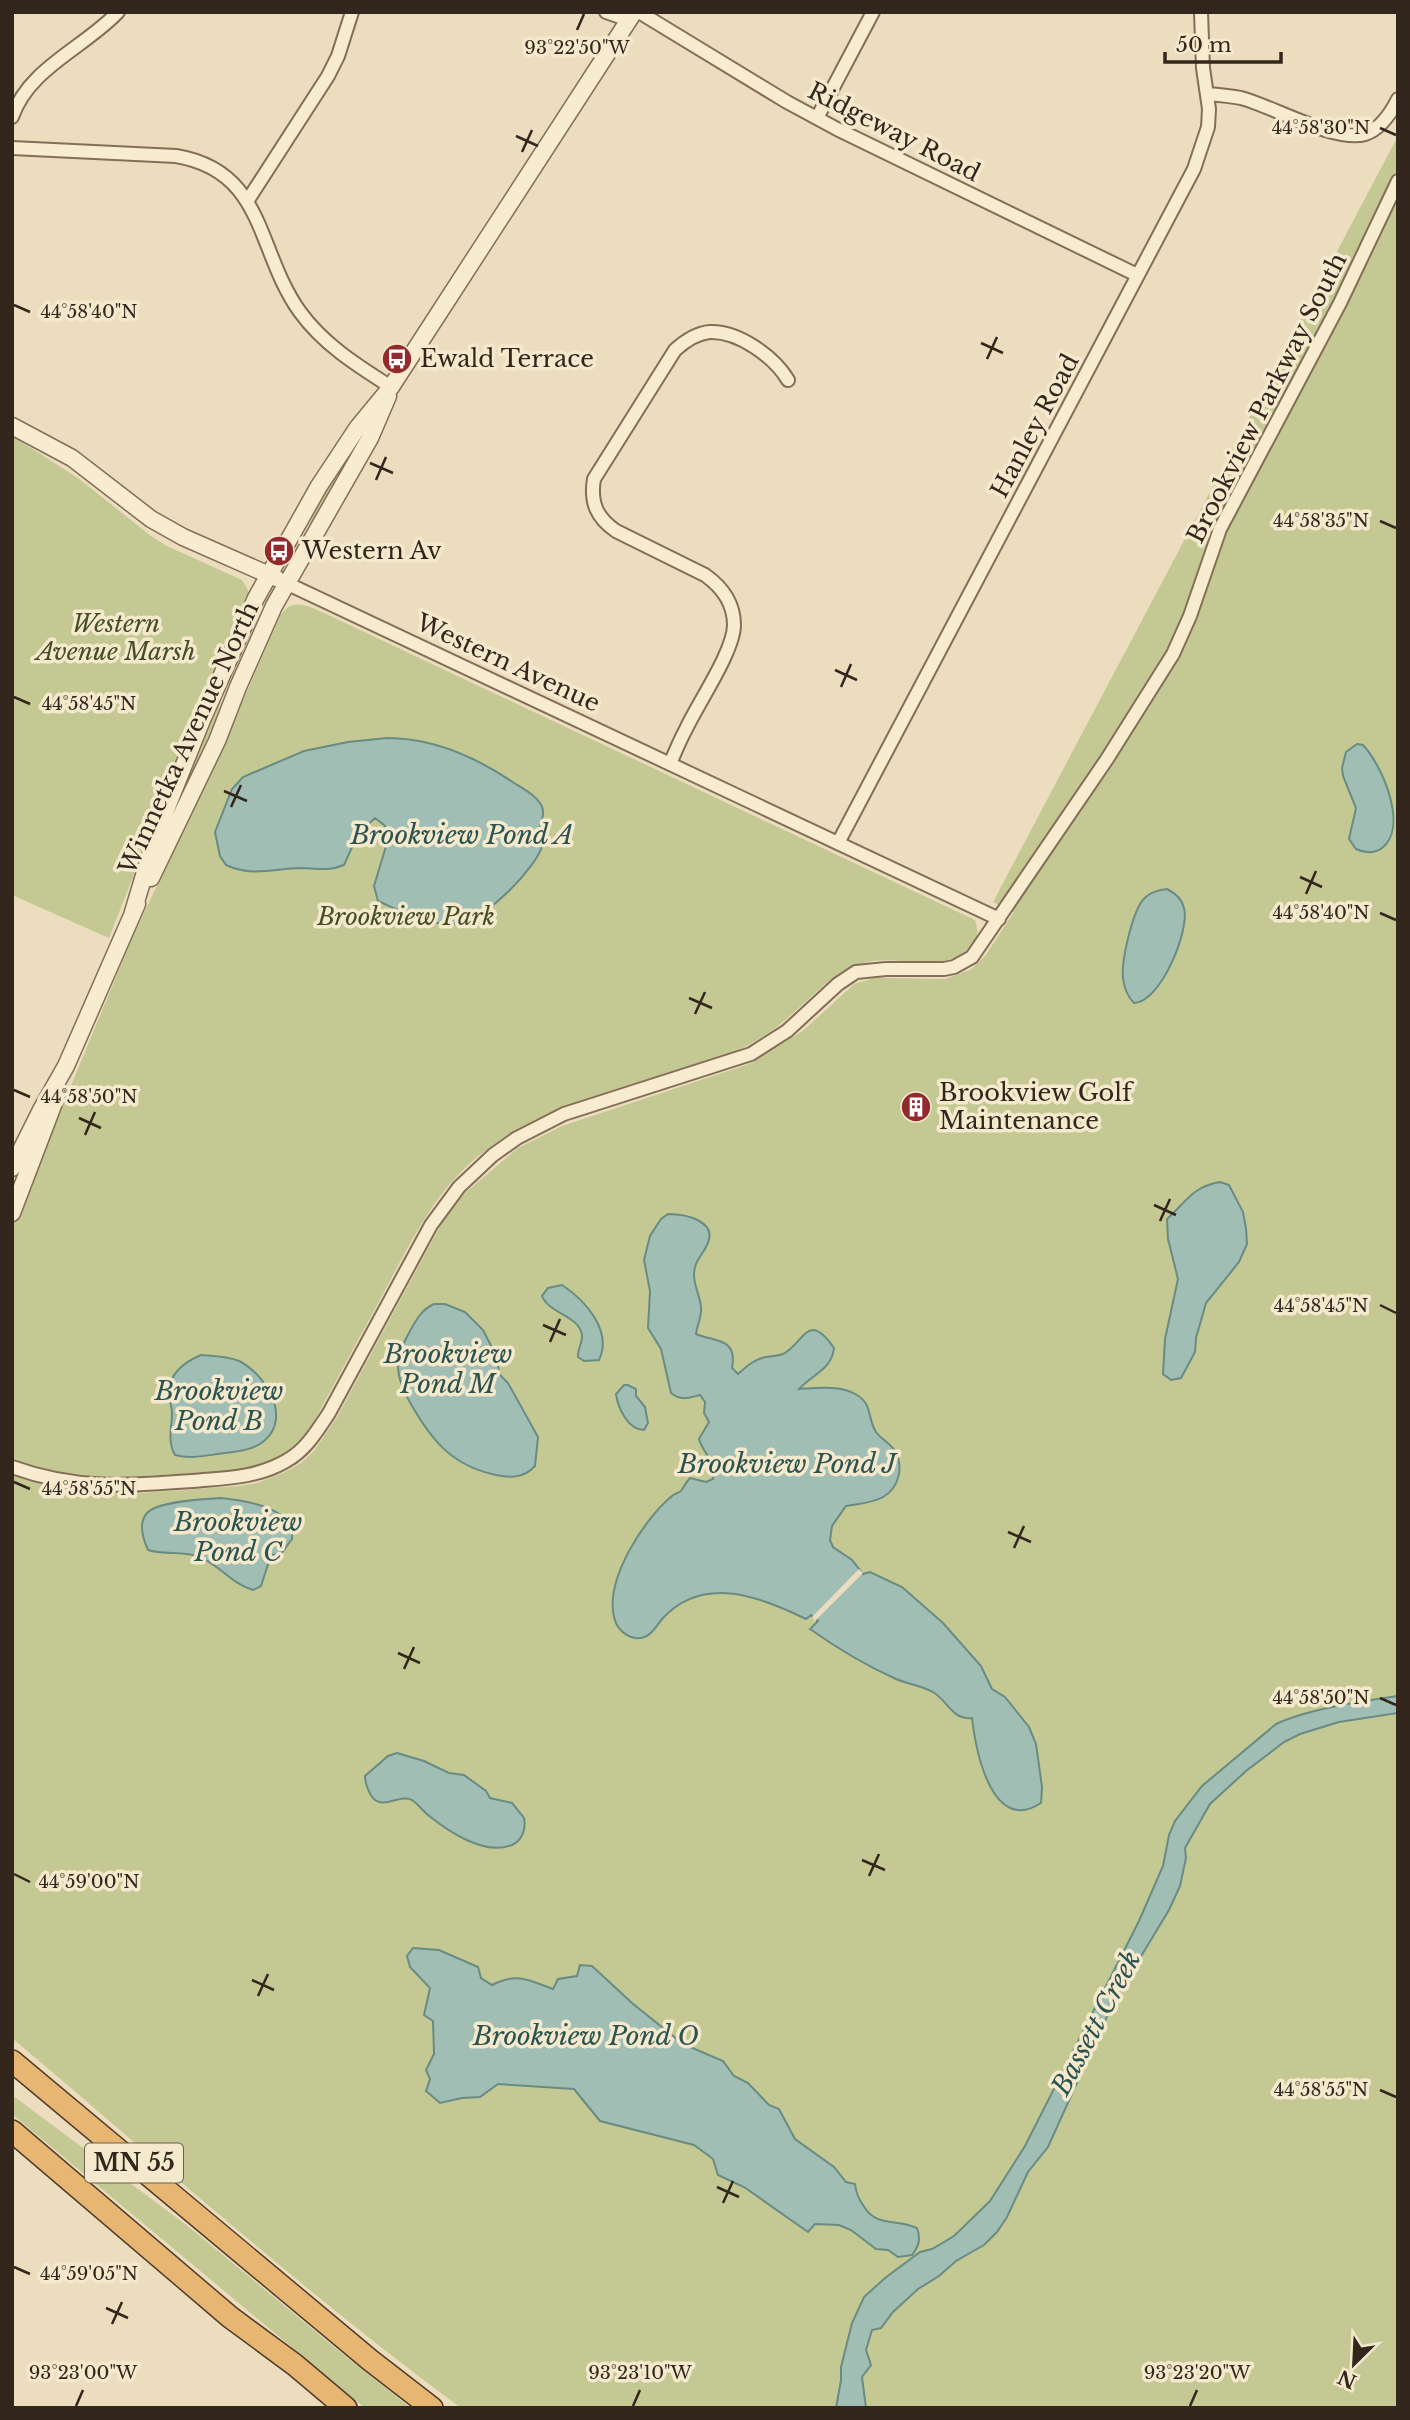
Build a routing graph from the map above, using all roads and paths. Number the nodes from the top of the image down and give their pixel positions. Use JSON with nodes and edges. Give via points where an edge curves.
{"nodes":[{"id":1,"x":118,"y":12,"type":"edge"},
{"id":2,"x":352,"y":12,"type":"edge"},
{"id":3,"x":606,"y":12,"type":"edge"},
{"id":4,"x":873,"y":12,"type":"edge"},
{"id":5,"x":1201,"y":12,"type":"edge"},
{"id":6,"x":634,"y":15,"type":"edge"},
{"id":7,"x":1209,"y":94,"type":"junction"},
{"id":8,"x":1398,"y":99,"type":"edge"},
{"id":9,"x":12,"y":117,"type":"edge"},
{"id":10,"x":817,"y":118,"type":"junction"},
{"id":11,"x":12,"y":148,"type":"edge"},
{"id":12,"x":1398,"y":181,"type":"edge"},
{"id":13,"x":248,"y":200,"type":"junction"},
{"id":14,"x":1138,"y":275,"type":"junction"},
{"id":15,"x":788,"y":380,"type":"dead end"},
{"id":16,"x":391,"y":387,"type":"junction"},
{"id":17,"x":12,"y":426,"type":"edge"},
{"id":18,"x":268,"y":574,"type":"junction"},
{"id":19,"x":286,"y":583,"type":"junction"},
{"id":20,"x":670,"y":764,"type":"junction"},
{"id":21,"x":838,"y":843,"type":"junction"},
{"id":22,"x":133,"y":912,"type":"junction"},
{"id":23,"x":999,"y":919,"type":"junction"},
{"id":24,"x":66,"y":1066,"type":"junction"},
{"id":25,"x":12,"y":1168,"type":"edge"},
{"id":26,"x":12,"y":1213,"type":"edge"},
{"id":27,"x":12,"y":1467,"type":"edge"},
{"id":28,"x":12,"y":2061,"type":"edge"},
{"id":29,"x":12,"y":2131,"type":"edge"},
{"id":30,"x":230,"y":2317,"type":"junction"},
{"id":31,"x":328,"y":2408,"type":"edge"},
{"id":32,"x":346,"y":2408,"type":"edge"},
{"id":33,"x":432,"y":2408,"type":"edge"}],
"edges":[{"from":1,"to":9,"type":"street","via":[[32,83]]},
{"from":2,"to":13,"type":"street","via":[[334,66]]},
{"from":3,"to":6,"type":"street","name":"Ridgeway Road"},
{"from":4,"to":10,"type":"street"},
{"from":5,"to":7,"type":"street","name":"Hanley Road"},
{"from":6,"to":10,"type":"street","name":"Ridgeway Road"},
{"from":6,"to":16,"type":"street"},
{"from":7,"to":8,"type":"street","via":[[1242,99],[1355,135],[1381,125]]},
{"from":7,"to":14,"type":"street","name":"Hanley Road","via":[[1208,127],[1194,169]]},
{"from":10,"to":14,"type":"street","name":"Ridgeway Road"},
{"from":11,"to":13,"type":"street","via":[[188,158],[219,170]]},
{"from":12,"to":23,"type":"street","name":"Brookview Parkway South","via":[[1340,303],[1220,529],[1173,654]]},
{"from":13,"to":16,"type":"street","via":[[276,270],[303,316],[330,345]]},
{"from":14,"to":21,"type":"street","name":"Hanley Road"},
{"from":15,"to":20,"type":"street","via":[[767,354],[734,338],[712,332],[691,338],[675,350],[594,480],[594,509],[603,522],[705,575],[727,596],[732,611],[729,645]]},
{"from":16,"to":18,"type":"street","name":"Winnetka Avenue North","via":[[345,447]]},
{"from":16,"to":19,"type":"street","name":"Winnetka Avenue North","via":[[370,438]]},
{"from":17,"to":18,"type":"street","name":"Western Avenue","via":[[72,458],[151,519]]},
{"from":18,"to":19,"type":"street","name":"Western Avenue"},
{"from":18,"to":22,"type":"street","name":"Winnetka Avenue North","via":[[202,720],[158,832]]},
{"from":19,"to":20,"type":"street","name":"Western Avenue"},
{"from":19,"to":22,"type":"street","name":"Winnetka Avenue North","via":[[218,741]]},
{"from":20,"to":21,"type":"street","name":"Western Avenue"},
{"from":21,"to":23,"type":"street","name":"Western Avenue"},
{"from":22,"to":24,"type":"street","name":"Winnetka Avenue North"},
{"from":23,"to":27,"type":"street","name":"Brookview Parkway South","via":[[964,963],[944,969],[856,972],[788,1031],[751,1054],[564,1114],[493,1155],[445,1203],[329,1413],[309,1443],[288,1460],[255,1475],[132,1485],[72,1483]]},
{"from":24,"to":25,"type":"street","name":"Winnetka Avenue North"},
{"from":24,"to":26,"type":"street","name":"Winnetka Avenue North"},
{"from":28,"to":33,"type":"highway","number":"MN 55"},
{"from":29,"to":30,"type":"highway","number":"MN 55"},
{"from":30,"to":31,"type":"highway"},
{"from":30,"to":32,"type":"highway","number":"MN 55"}]}
